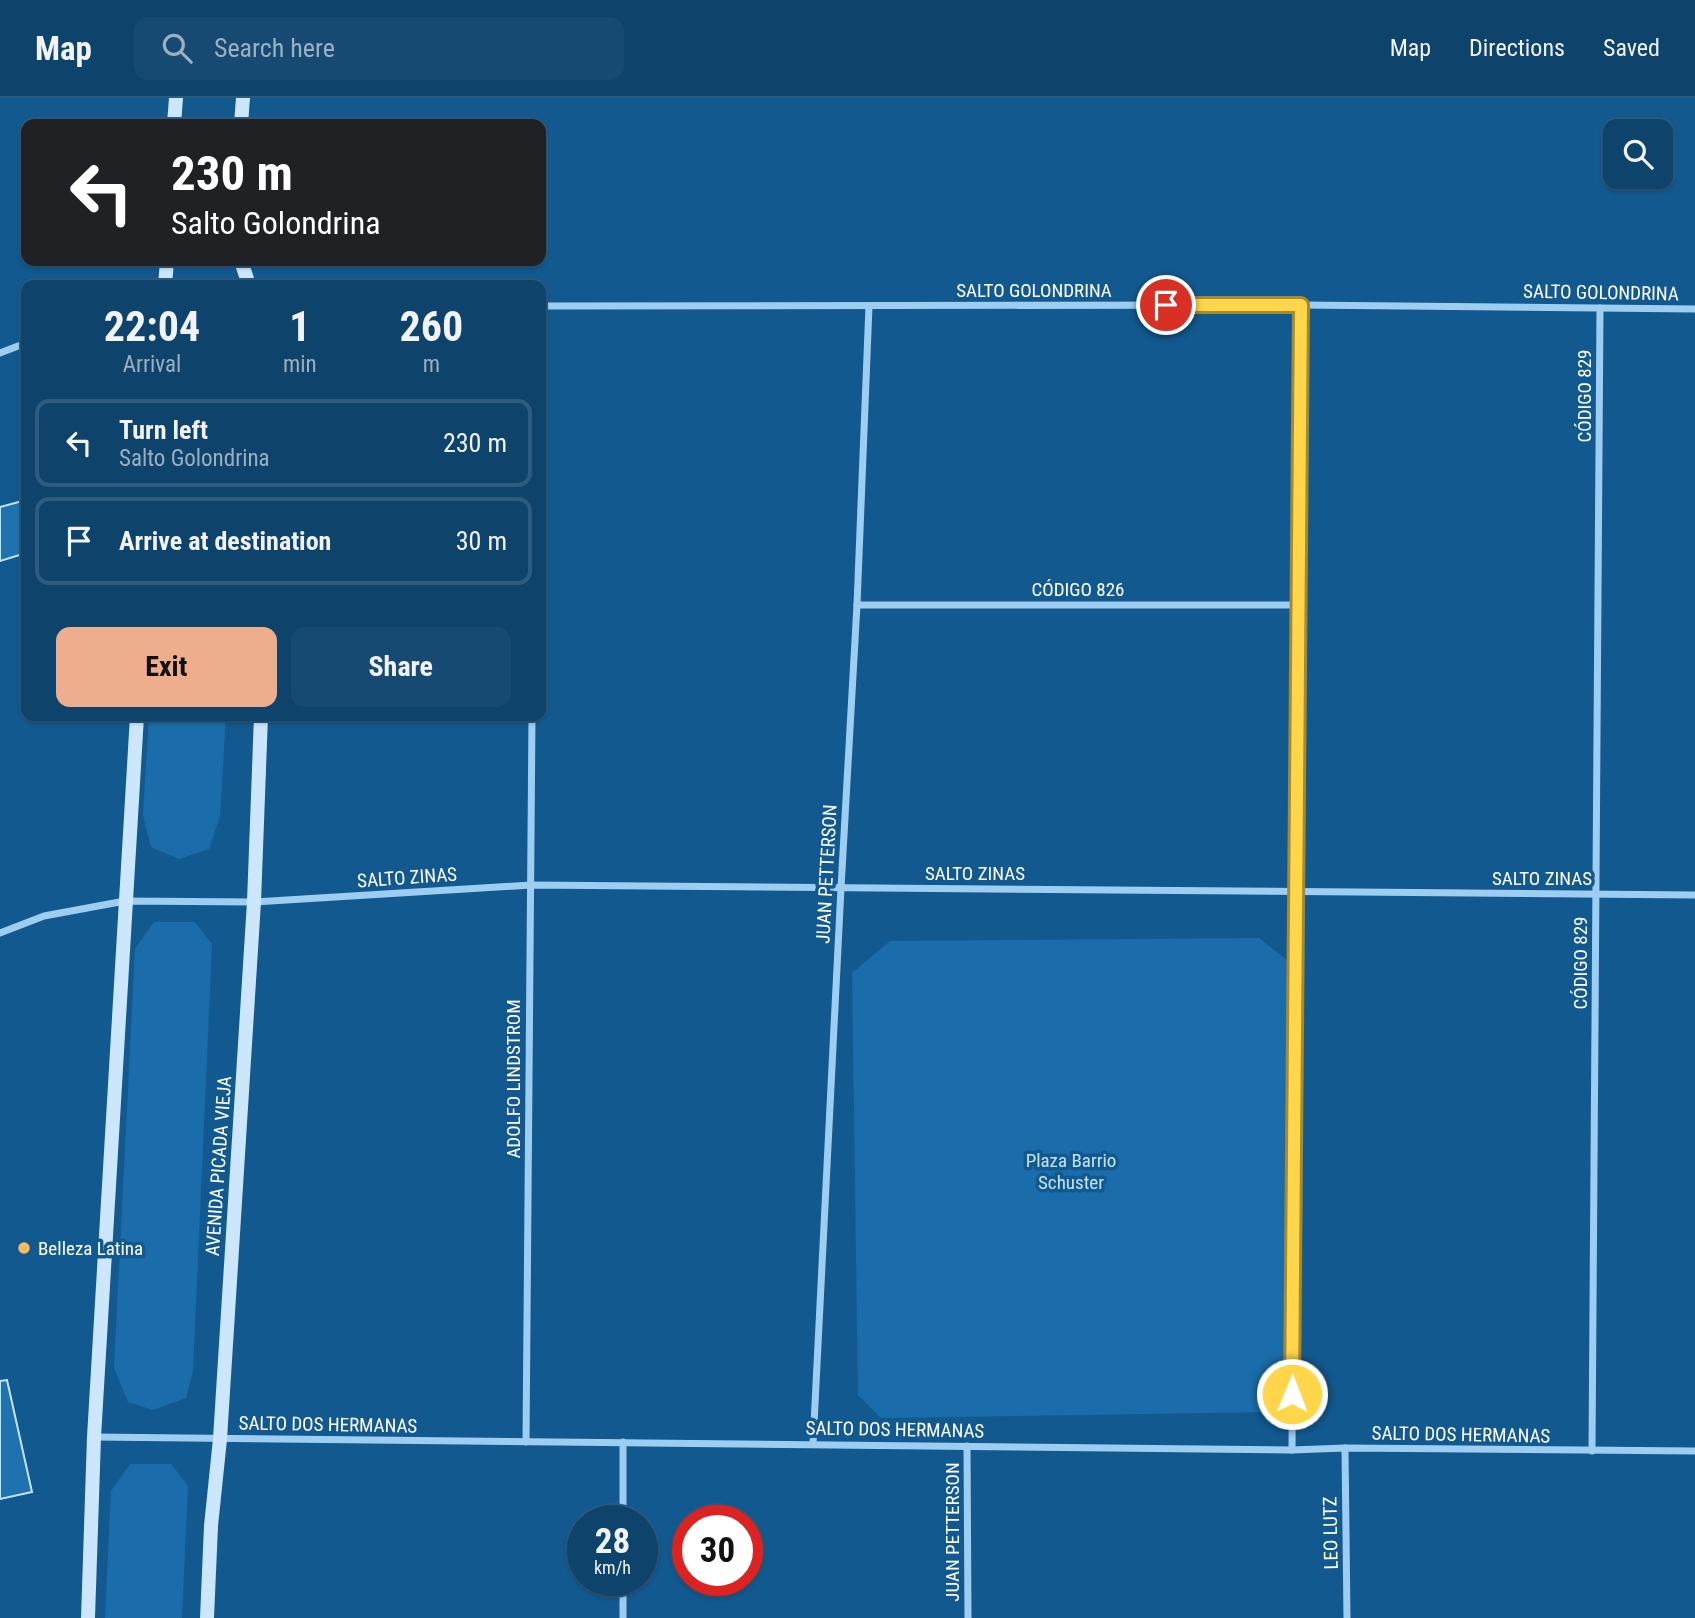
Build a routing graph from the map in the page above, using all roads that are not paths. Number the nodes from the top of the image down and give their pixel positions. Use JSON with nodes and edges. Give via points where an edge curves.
{"nodes":[{"id":1,"x":176,"y":98,"type":"edge"},
{"id":2,"x":243,"y":98,"type":"edge"},
{"id":3,"x":174,"y":119,"type":"edge"},
{"id":4,"x":241,"y":119,"type":"edge"},
{"id":5,"x":1301,"y":305,"type":"junction"},
{"id":6,"x":546,"y":306,"type":"edge"},
{"id":7,"x":869,"y":306,"type":"junction"},
{"id":8,"x":1600,"y":308,"type":"junction"},
{"id":9,"x":1695,"y":309,"type":"edge"},
{"id":10,"x":21,"y":345,"type":"edge"},
{"id":11,"x":0,"y":353,"type":"edge"},
{"id":12,"x":857,"y":605,"type":"junction"},
{"id":13,"x":1298,"y":605,"type":"junction"},
{"id":14,"x":137,"y":721,"type":"edge"},
{"id":15,"x":261,"y":721,"type":"edge"},
{"id":16,"x":532,"y":721,"type":"edge"},
{"id":17,"x":531,"y":885,"type":"junction"},
{"id":18,"x":841,"y":888,"type":"junction"},
{"id":19,"x":1296,"y":891,"type":"junction"},
{"id":20,"x":1596,"y":894,"type":"junction"},
{"id":21,"x":1695,"y":894,"type":"edge"},
{"id":22,"x":125,"y":901,"type":"junction"},
{"id":23,"x":254,"y":902,"type":"junction"},
{"id":24,"x":0,"y":933,"type":"edge"},
{"id":25,"x":94,"y":1437,"type":"junction"},
{"id":26,"x":220,"y":1438,"type":"junction"},
{"id":27,"x":526,"y":1441,"type":"junction"},
{"id":28,"x":623,"y":1442,"type":"junction"},
{"id":29,"x":813,"y":1444,"type":"junction"},
{"id":30,"x":967,"y":1446,"type":"junction"},
{"id":31,"x":1345,"y":1448,"type":"junction"},
{"id":32,"x":1292,"y":1450,"type":"junction"},
{"id":33,"x":1592,"y":1451,"type":"junction"},
{"id":34,"x":1695,"y":1451,"type":"edge"},
{"id":35,"x":623,"y":1505,"type":"edge"},
{"id":36,"x":623,"y":1596,"type":"edge"},
{"id":37,"x":88,"y":1618,"type":"edge"},
{"id":38,"x":207,"y":1618,"type":"edge"},
{"id":39,"x":622,"y":1618,"type":"edge"},
{"id":40,"x":968,"y":1618,"type":"edge"},
{"id":41,"x":1347,"y":1618,"type":"edge"}],
"edges":[{"from":1,"to":3,"type":"street"},
{"from":2,"to":4,"type":"street"},
{"from":5,"to":7,"type":"street","name":"SALTO GOLONDRINA"},
{"from":5,"to":8,"type":"street","name":"SALTO GOLONDRINA"},
{"from":5,"to":13,"type":"street"},
{"from":6,"to":7,"type":"street","name":"SALTO GOLONDRINA"},
{"from":7,"to":12,"type":"street","name":"JUAN PETTERSON"},
{"from":8,"to":9,"type":"street","name":"SALTO GOLONDRINA"},
{"from":8,"to":20,"type":"street","name":"CÓDIGO 829"},
{"from":10,"to":11,"type":"street"},
{"from":12,"to":13,"type":"street","name":"CÓDIGO 826"},
{"from":12,"to":18,"type":"street","name":"JUAN PETTERSON"},
{"from":13,"to":19,"type":"street"},
{"from":14,"to":22,"type":"street"},
{"from":15,"to":23,"type":"street","name":"AVENIDA PICADA VIEJA"},
{"from":16,"to":17,"type":"street","name":"ADOLFO LINDSTROM"},
{"from":17,"to":18,"type":"street","name":"SALTO ZINAS"},
{"from":17,"to":23,"type":"street","name":"SALTO ZINAS"},
{"from":17,"to":27,"type":"street","name":"ADOLFO LINDSTROM"},
{"from":18,"to":19,"type":"street","name":"SALTO ZINAS"},
{"from":18,"to":29,"type":"street","name":"JUAN PETTERSON"},
{"from":19,"to":20,"type":"street","name":"SALTO ZINAS"},
{"from":19,"to":32,"type":"street"},
{"from":20,"to":21,"type":"street","name":"SALTO ZINAS"},
{"from":20,"to":33,"type":"street","name":"CÓDIGO 829"},
{"from":22,"to":23,"type":"street","name":"SALTO ZINAS"},
{"from":22,"to":24,"type":"street","name":"SALTO ZINAS","via":[[44,916]]},
{"from":22,"to":25,"type":"street"},
{"from":23,"to":26,"type":"street","name":"AVENIDA PICADA VIEJA"},
{"from":25,"to":26,"type":"street","name":"SALTO DOS HERMANAS"},
{"from":25,"to":37,"type":"street"},
{"from":26,"to":27,"type":"street","name":"SALTO DOS HERMANAS"},
{"from":26,"to":38,"type":"street","name":"AVENIDA PICADA VIEJA"},
{"from":27,"to":28,"type":"street","name":"SALTO DOS HERMANAS"},
{"from":28,"to":29,"type":"street","name":"SALTO DOS HERMANAS"},
{"from":28,"to":35,"type":"street"},
{"from":29,"to":30,"type":"street","name":"SALTO DOS HERMANAS"},
{"from":30,"to":32,"type":"street","name":"SALTO DOS HERMANAS"},
{"from":30,"to":40,"type":"street","name":"JUAN PETTERSON"},
{"from":31,"to":32,"type":"street","name":"SALTO DOS HERMANAS"},
{"from":31,"to":33,"type":"street","name":"SALTO DOS HERMANAS"},
{"from":31,"to":41,"type":"street","name":"LEO LUTZ"},
{"from":33,"to":34,"type":"street","name":"SALTO DOS HERMANAS"},
{"from":36,"to":39,"type":"street"}]}
